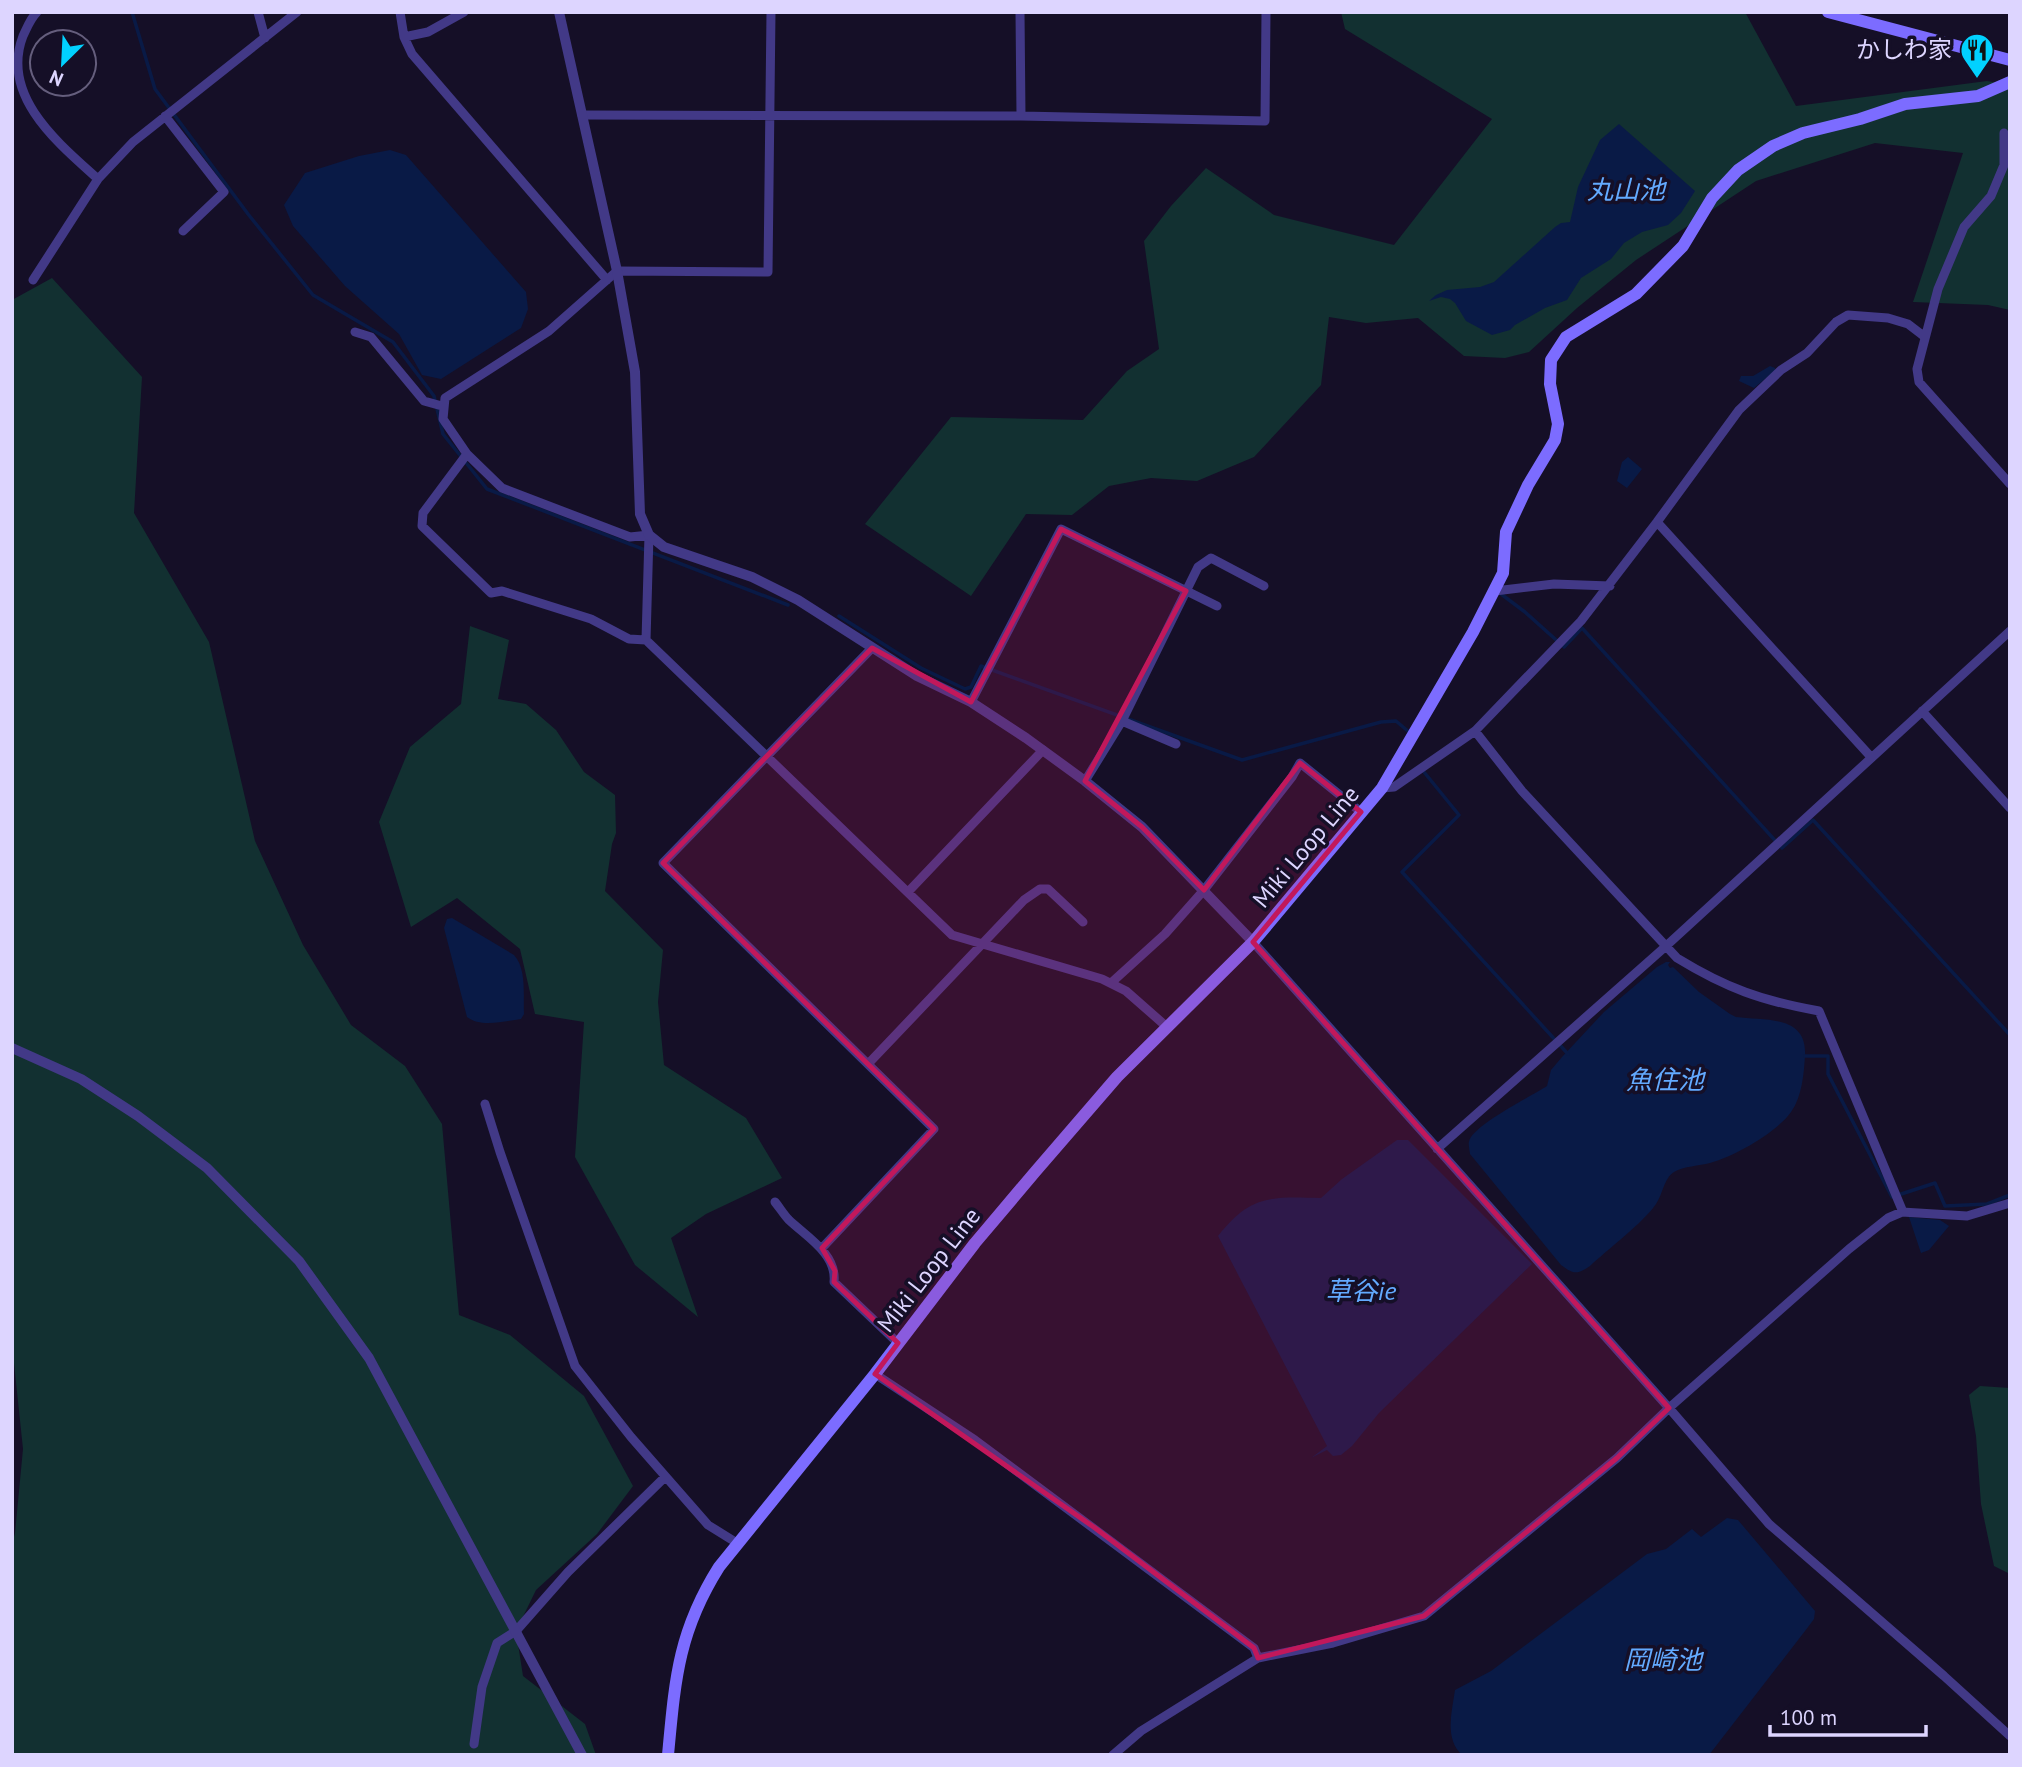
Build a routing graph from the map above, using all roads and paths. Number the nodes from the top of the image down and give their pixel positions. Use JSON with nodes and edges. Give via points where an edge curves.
{"nodes":[{"id":1,"x":37,"y":12,"type":"edge"},
{"id":2,"x":258,"y":12,"type":"edge"},
{"id":3,"x":297,"y":12,"type":"edge"},
{"id":4,"x":400,"y":12,"type":"edge"},
{"id":5,"x":464,"y":12,"type":"edge"},
{"id":6,"x":559,"y":12,"type":"edge"},
{"id":7,"x":771,"y":12,"type":"edge"},
{"id":8,"x":1020,"y":12,"type":"edge"},
{"id":9,"x":1266,"y":12,"type":"edge"},
{"id":10,"x":1828,"y":12,"type":"edge"},
{"id":11,"x":404,"y":37,"type":"junction"},
{"id":12,"x":265,"y":38,"type":"junction"},
{"id":13,"x":2010,"y":60,"type":"edge"},
{"id":14,"x":2010,"y":82,"type":"edge"},
{"id":15,"x":582,"y":114,"type":"junction"},
{"id":16,"x":770,"y":115,"type":"junction"},
{"id":17,"x":165,"y":116,"type":"junction"},
{"id":18,"x":1021,"y":116,"type":"junction"},
{"id":19,"x":2004,"y":133,"type":"dead end"},
{"id":20,"x":98,"y":179,"type":"junction"},
{"id":21,"x":183,"y":232,"type":"dead end"},
{"id":22,"x":617,"y":271,"type":"junction"},
{"id":23,"x":33,"y":280,"type":"dead end"},
{"id":24,"x":607,"y":280,"type":"junction"},
{"id":25,"x":355,"y":332,"type":"dead end"},
{"id":26,"x":1925,"y":337,"type":"junction"},
{"id":27,"x":442,"y":406,"type":"junction"},
{"id":28,"x":467,"y":454,"type":"junction"},
{"id":29,"x":2010,"y":484,"type":"edge"},
{"id":30,"x":1657,"y":522,"type":"junction"},
{"id":31,"x":649,"y":535,"type":"junction"},
{"id":32,"x":1264,"y":586,"type":"dead end"},
{"id":33,"x":1610,"y":586,"type":"junction"},
{"id":34,"x":1186,"y":591,"type":"junction"},
{"id":35,"x":1495,"y":591,"type":"junction"},
{"id":36,"x":1217,"y":606,"type":"dead end"},
{"id":37,"x":2010,"y":631,"type":"edge"},
{"id":38,"x":646,"y":640,"type":"junction"},
{"id":39,"x":872,"y":648,"type":"junction"},
{"id":40,"x":971,"y":702,"type":"junction"},
{"id":41,"x":1922,"y":711,"type":"junction"},
{"id":42,"x":1122,"y":722,"type":"junction"},
{"id":43,"x":1475,"y":732,"type":"junction"},
{"id":44,"x":1176,"y":744,"type":"dead end"},
{"id":45,"x":1043,"y":750,"type":"junction"},
{"id":46,"x":766,"y":756,"type":"junction"},
{"id":47,"x":1871,"y":757,"type":"junction"},
{"id":48,"x":1085,"y":780,"type":"junction"},
{"id":49,"x":1382,"y":788,"type":"junction"},
{"id":50,"x":2010,"y":807,"type":"edge"},
{"id":51,"x":1361,"y":812,"type":"junction"},
{"id":52,"x":1204,"y":890,"type":"junction"},
{"id":53,"x":908,"y":892,"type":"junction"},
{"id":54,"x":1083,"y":922,"type":"dead end"},
{"id":55,"x":1254,"y":942,"type":"junction"},
{"id":56,"x":984,"y":944,"type":"junction"},
{"id":57,"x":1665,"y":947,"type":"junction"},
{"id":58,"x":1111,"y":983,"type":"junction"},
{"id":59,"x":1167,"y":1027,"type":"junction"},
{"id":60,"x":12,"y":1048,"type":"edge"},
{"id":61,"x":868,"y":1064,"type":"junction"},
{"id":62,"x":485,"y":1104,"type":"dead end"},
{"id":63,"x":1437,"y":1149,"type":"junction"},
{"id":64,"x":775,"y":1202,"type":"dead end"},
{"id":65,"x":2010,"y":1203,"type":"edge"},
{"id":66,"x":1903,"y":1212,"type":"junction"},
{"id":67,"x":822,"y":1248,"type":"junction"},
{"id":68,"x":898,"y":1343,"type":"junction"},
{"id":69,"x":875,"y":1374,"type":"junction"},
{"id":70,"x":1669,"y":1408,"type":"junction"},
{"id":71,"x":665,"y":1477,"type":"junction"},
{"id":72,"x":737,"y":1543,"type":"junction"},
{"id":73,"x":516,"y":1630,"type":"junction"},
{"id":74,"x":1258,"y":1658,"type":"junction"},
{"id":75,"x":2010,"y":1737,"type":"edge"},
{"id":76,"x":474,"y":1744,"type":"dead end"},
{"id":77,"x":582,"y":1755,"type":"edge"},
{"id":78,"x":668,"y":1755,"type":"edge"},
{"id":79,"x":1113,"y":1755,"type":"edge"}],
"edges":[{"from":1,"to":20,"type":"street","via":[[16,52],[19,91],[42,128]]},
{"from":2,"to":12,"type":"street"},
{"from":3,"to":12,"type":"street"},
{"from":4,"to":11,"type":"street"},
{"from":5,"to":11,"type":"street","via":[[428,32]]},
{"from":6,"to":15,"type":"street"},
{"from":7,"to":16,"type":"street"},
{"from":8,"to":18,"type":"street"},
{"from":9,"to":18,"type":"street","via":[[1265,121]]},
{"from":10,"to":13,"type":"main road"},
{"from":11,"to":24,"type":"street","via":[[412,54]]},
{"from":12,"to":17,"type":"street"},
{"from":14,"to":35,"type":"main road","name":"Miki Loop Line","via":[[1978,96],[1905,104],[1773,146],[1738,170],[1713,198],[1683,246],[1636,293],[1566,337],[1551,360],[1550,384],[1558,424],[1555,440],[1506,532],[1503,573]]},
{"from":15,"to":16,"type":"street"},
{"from":15,"to":22,"type":"street"},
{"from":16,"to":18,"type":"street"},
{"from":16,"to":22,"type":"street","via":[[768,272]]},
{"from":17,"to":20,"type":"street"},
{"from":17,"to":21,"type":"street","via":[[224,191]]},
{"from":19,"to":26,"type":"street","via":[[2004,165],[1991,196],[1964,227],[1938,289]]},
{"from":20,"to":23,"type":"street"},
{"from":22,"to":24,"type":"street"},
{"from":22,"to":31,"type":"street","via":[[635,372],[640,514]]},
{"from":24,"to":27,"type":"street","via":[[549,331],[445,398]]},
{"from":25,"to":27,"type":"street","via":[[371,338],[424,401]]},
{"from":26,"to":29,"type":"street","via":[[1917,369],[1919,382]]},
{"from":26,"to":30,"type":"street","via":[[1908,324],[1888,318],[1848,315],[1836,322],[1739,410]]},
{"from":27,"to":28,"type":"street","via":[[443,419]]},
{"from":28,"to":31,"type":"street","via":[[502,488],[630,537]]},
{"from":28,"to":38,"type":"street","via":[[423,513],[422,526],[491,593],[502,591],[591,619],[629,639]]},
{"from":30,"to":33,"type":"street"},
{"from":30,"to":47,"type":"street"},
{"from":31,"to":38,"type":"street"},
{"from":31,"to":39,"type":"street","via":[[664,547],[752,577],[798,600]]},
{"from":32,"to":34,"type":"street","via":[[1211,558],[1198,567]]},
{"from":33,"to":35,"type":"street","via":[[1554,584]]},
{"from":33,"to":43,"type":"street"},
{"from":34,"to":36,"type":"street"},
{"from":34,"to":40,"type":"street","via":[[1061,529]]},
{"from":34,"to":42,"type":"street"},
{"from":35,"to":49,"type":"main road","name":"Miki Loop Line"},
{"from":37,"to":41,"type":"street"},
{"from":38,"to":46,"type":"street"},
{"from":39,"to":40,"type":"street"},
{"from":39,"to":46,"type":"street"},
{"from":40,"to":45,"type":"street"},
{"from":41,"to":47,"type":"street"},
{"from":41,"to":50,"type":"street"},
{"from":42,"to":44,"type":"street"},
{"from":42,"to":48,"type":"street"},
{"from":43,"to":49,"type":"street","via":[[1394,787]]},
{"from":43,"to":57,"type":"street","via":[[1522,791]]},
{"from":45,"to":48,"type":"street"},
{"from":45,"to":53,"type":"street"},
{"from":46,"to":53,"type":"street"},
{"from":46,"to":61,"type":"street","via":[[663,863]]},
{"from":47,"to":57,"type":"street"},
{"from":48,"to":52,"type":"street","via":[[1142,827]]},
{"from":49,"to":51,"type":"main road","name":"Miki Loop Line"},
{"from":51,"to":52,"type":"street","via":[[1300,763]]},
{"from":51,"to":55,"type":"main road","name":"Miki Loop Line"},
{"from":52,"to":55,"type":"street"},
{"from":52,"to":58,"type":"street","via":[[1165,934]]},
{"from":53,"to":56,"type":"street","via":[[952,935]]},
{"from":54,"to":56,"type":"street","via":[[1048,889],[1040,889]]},
{"from":55,"to":59,"type":"main road","name":"Miki Loop Line"},
{"from":55,"to":63,"type":"street"},
{"from":56,"to":58,"type":"street"},
{"from":56,"to":61,"type":"street"},
{"from":57,"to":63,"type":"street"},
{"from":57,"to":66,"type":"street","via":[[1706,975],[1753,997],[1819,1011]]},
{"from":58,"to":59,"type":"street"},
{"from":59,"to":68,"type":"main road","name":"Miki Loop Line","via":[[1035,1172]]},
{"from":60,"to":73,"type":"street","via":[[81,1079],[138,1116],[207,1168],[299,1261],[369,1358]]},
{"from":61,"to":67,"type":"street","via":[[934,1129]]},
{"from":62,"to":71,"type":"street","via":[[575,1366]]},
{"from":63,"to":70,"type":"street"},
{"from":64,"to":67,"type":"street"},
{"from":65,"to":66,"type":"street","via":[[1967,1216]]},
{"from":66,"to":70,"type":"street","via":[[1888,1218],[1849,1249]]},
{"from":67,"to":68,"type":"street","via":[[835,1271],[834,1282]]},
{"from":68,"to":69,"type":"main road","name":"Miki Loop Line"},
{"from":69,"to":72,"type":"main road","name":"Miki Loop Line"},
{"from":69,"to":74,"type":"street","via":[[1073,1512],[1254,1648]]},
{"from":70,"to":74,"type":"street","via":[[1617,1458],[1424,1616],[1333,1643]]},
{"from":70,"to":75,"type":"street","via":[[1769,1524]]},
{"from":71,"to":72,"type":"street","via":[[708,1525]]},
{"from":71,"to":73,"type":"street"},
{"from":72,"to":78,"type":"main road","name":"Miki Loop Line","via":[[691,1619],[677,1670]]},
{"from":73,"to":76,"type":"street","via":[[498,1643],[482,1687]]},
{"from":73,"to":77,"type":"street"},
{"from":74,"to":79,"type":"street","via":[[1141,1731]]}]}
